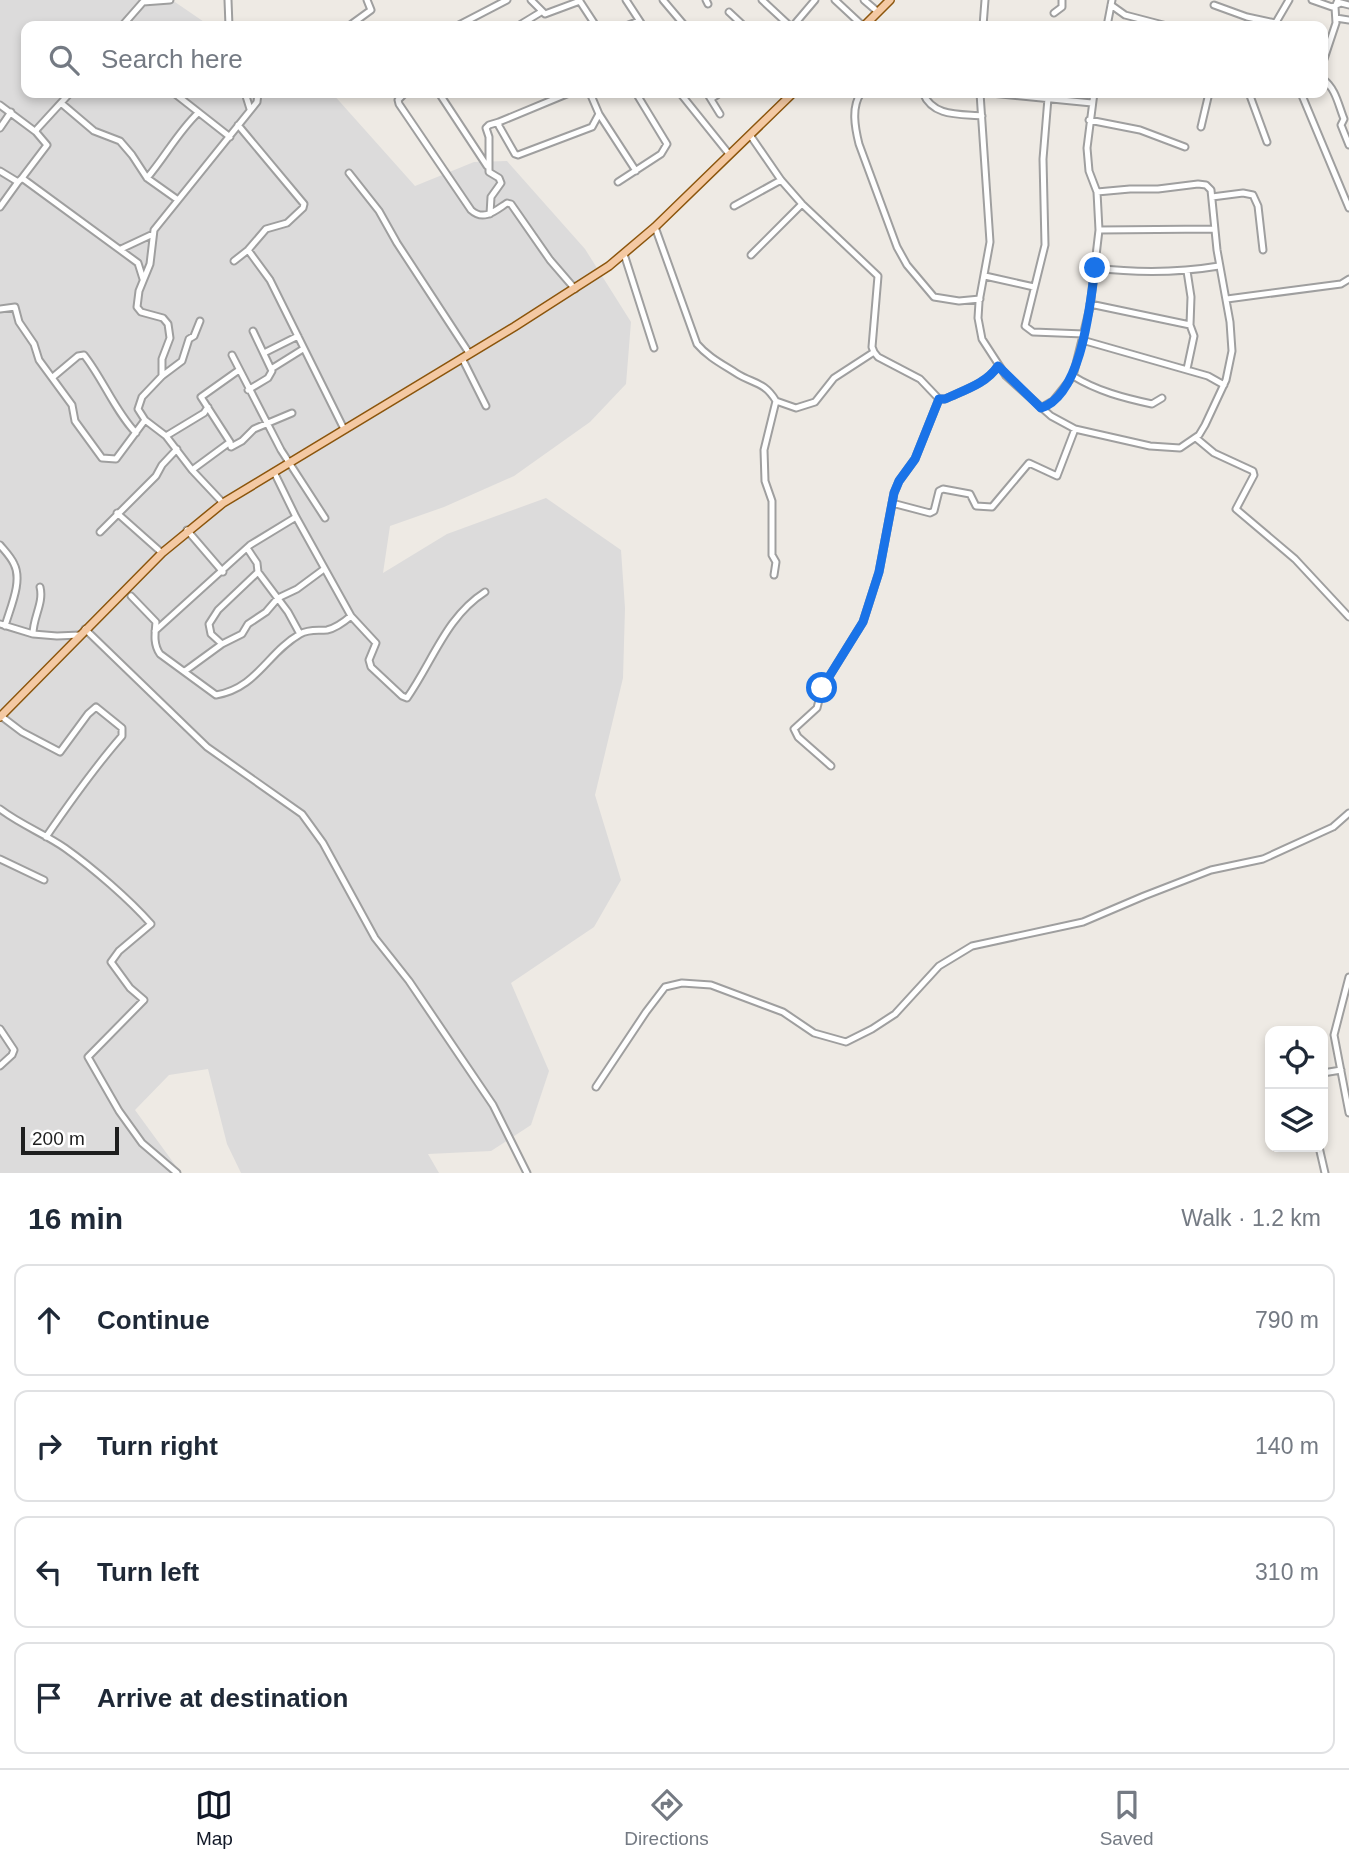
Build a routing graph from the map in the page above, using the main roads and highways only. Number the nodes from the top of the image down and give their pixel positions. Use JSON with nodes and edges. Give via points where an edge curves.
{"nodes":[{"id":1,"x":890,"y":0,"type":"edge"},
{"id":2,"x":868,"y":21,"type":"edge"},
{"id":3,"x":787,"y":98,"type":"edge"},
{"id":4,"x":0,"y":717,"type":"edge"}],
"edges":[{"from":1,"to":2,"type":"main road"},
{"from":3,"to":4,"type":"main road","via":[[624,254],[575,289],[223,503],[187,530]]}]}
